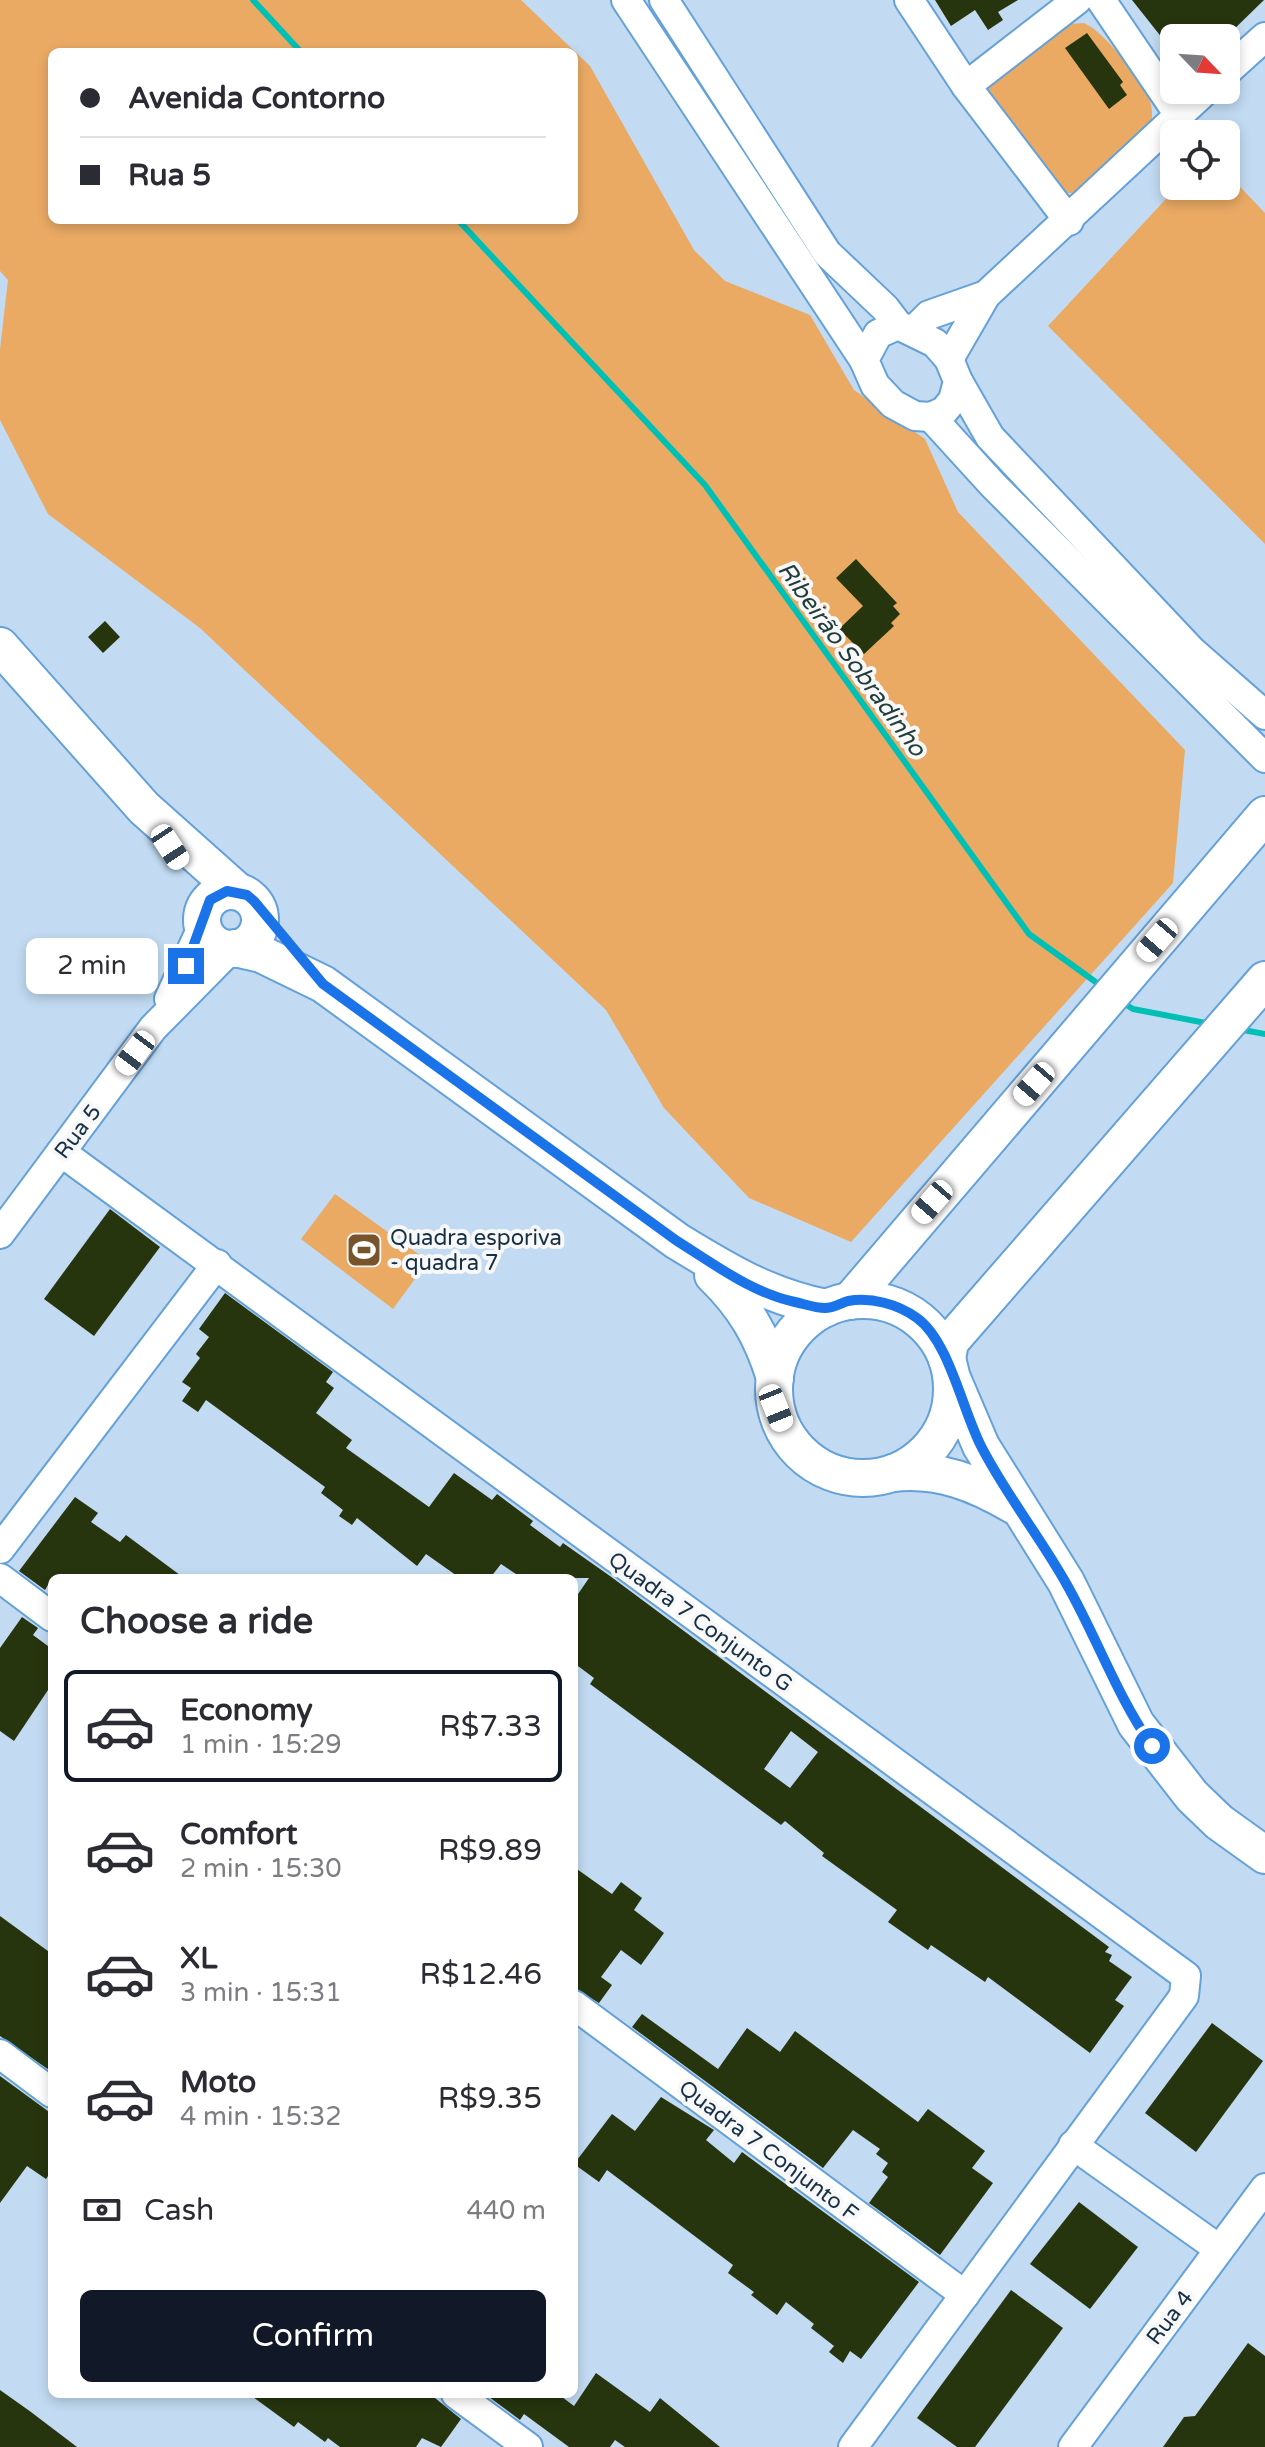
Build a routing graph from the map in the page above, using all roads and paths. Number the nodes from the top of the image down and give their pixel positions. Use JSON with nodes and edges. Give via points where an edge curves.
{"nodes":[{"id":1,"x":626,"y":0,"type":"edge"},
{"id":2,"x":664,"y":0,"type":"edge"},
{"id":3,"x":909,"y":0,"type":"edge"},
{"id":4,"x":1077,"y":0,"type":"edge"},
{"id":5,"x":1101,"y":0,"type":"edge"},
{"id":6,"x":1265,"y":37,"type":"edge"},
{"id":7,"x":1240,"y":59,"type":"edge"},
{"id":8,"x":966,"y":86,"type":"junction"},
{"id":9,"x":1191,"y":104,"type":"edge"},
{"id":10,"x":1179,"y":115,"type":"junction"},
{"id":11,"x":1069,"y":221,"type":"junction"},
{"id":12,"x":986,"y":295,"type":"junction"},
{"id":13,"x":906,"y":327,"type":"junction"},
{"id":14,"x":864,"y":360,"type":"junction"},
{"id":15,"x":954,"y":370,"type":"junction"},
{"id":16,"x":931,"y":417,"type":"junction"},
{"id":17,"x":0,"y":646,"type":"edge"},
{"id":18,"x":1265,"y":715,"type":"edge"},
{"id":19,"x":1265,"y":758,"type":"edge"},
{"id":20,"x":144,"y":808,"type":"junction"},
{"id":21,"x":1265,"y":815,"type":"edge"},
{"id":22,"x":248,"y":901,"type":"junction"},
{"id":23,"x":203,"y":922,"type":"junction"},
{"id":24,"x":233,"y":948,"type":"junction"},
{"id":25,"x":323,"y":984,"type":"junction"},
{"id":26,"x":1257,"y":989,"type":"edge"},
{"id":27,"x":153,"y":1028,"type":"junction"},
{"id":28,"x":61,"y":1152,"type":"junction"},
{"id":29,"x":0,"y":1234,"type":"edge"},
{"id":30,"x":677,"y":1241,"type":"junction"},
{"id":31,"x":217,"y":1264,"type":"junction"},
{"id":32,"x":838,"y":1305,"type":"junction"},
{"id":33,"x":950,"y":1368,"type":"junction"},
{"id":34,"x":775,"y":1378,"type":"junction"},
{"id":35,"x":893,"y":1473,"type":"junction"},
{"id":36,"x":1020,"y":1509,"type":"junction"},
{"id":37,"x":0,"y":1549,"type":"edge"},
{"id":38,"x":0,"y":1578,"type":"edge"},
{"id":39,"x":48,"y":1614,"type":"edge"},
{"id":40,"x":1265,"y":1855,"type":"edge"},
{"id":41,"x":578,"y":2008,"type":"edge"},
{"id":42,"x":0,"y":2054,"type":"edge"},
{"id":43,"x":48,"y":2090,"type":"edge"},
{"id":44,"x":1073,"y":2145,"type":"junction"},
{"id":45,"x":1265,"y":2188,"type":"edge"},
{"id":46,"x":1219,"y":2249,"type":"junction"},
{"id":47,"x":965,"y":2295,"type":"junction"},
{"id":48,"x":461,"y":2398,"type":"edge"},
{"id":49,"x":528,"y":2447,"type":"edge"},
{"id":50,"x":853,"y":2447,"type":"edge"},
{"id":51,"x":1073,"y":2447,"type":"edge"}],
"edges":[{"from":1,"to":14,"type":"street"},
{"from":2,"to":13,"type":"street","via":[[827,253]]},
{"from":3,"to":8,"type":"street"},
{"from":4,"to":8,"type":"street"},
{"from":5,"to":10,"type":"street"},
{"from":6,"to":7,"type":"street"},
{"from":8,"to":11,"type":"street"},
{"from":9,"to":10,"type":"street"},
{"from":10,"to":11,"type":"street"},
{"from":11,"to":12,"type":"street"},
{"from":12,"to":13,"type":"street"},
{"from":12,"to":15,"type":"street"},
{"from":13,"to":14,"type":"street","via":[[878,334]]},
{"from":13,"to":15,"type":"street","via":[[935,343]]},
{"from":14,"to":16,"type":"street","via":[[875,385],[893,404],[915,416]]},
{"from":15,"to":16,"type":"street","via":[[953,400]]},
{"from":15,"to":18,"type":"street","via":[[990,437],[1192,651]]},
{"from":16,"to":19,"type":"street"},
{"from":17,"to":20,"type":"main road"},
{"from":20,"to":22,"type":"main road"},
{"from":20,"to":23,"type":"main road","via":[[198,893]]},
{"from":21,"to":32,"type":"main road"},
{"from":22,"to":23,"type":"main road","via":[[218,894],[204,909]]},
{"from":22,"to":24,"type":"main road","via":[[258,930],[245,945]]},
{"from":22,"to":25,"type":"main road"},
{"from":23,"to":24,"type":"main road","via":[[209,939]]},
{"from":23,"to":27,"type":"street","name":"Rua 5"},
{"from":24,"to":25,"type":"main road","via":[[261,954]]},
{"from":24,"to":27,"type":"street","name":"Rua 5"},
{"from":25,"to":30,"type":"main road"},
{"from":26,"to":33,"type":"main road","via":[[950,1342]]},
{"from":27,"to":28,"type":"street","name":"Rua 5"},
{"from":28,"to":29,"type":"street","name":"Rua 5"},
{"from":28,"to":31,"type":"street","name":"Quadra 7 Conjunto G"},
{"from":30,"to":32,"type":"main road","via":[[767,1292]]},
{"from":30,"to":34,"type":"main road","via":[[747,1311]]},
{"from":31,"to":37,"type":"street"},
{"from":31,"to":44,"type":"street","name":"Quadra 7 Conjunto G","via":[[1186,1976],[1184,1996]]},
{"from":32,"to":33,"type":"main road","via":[[875,1301],[898,1307],[936,1337]]},
{"from":32,"to":34,"type":"main road","via":[[801,1325],[784,1349]]},
{"from":33,"to":35,"type":"main road","via":[[950,1408],[939,1436],[919,1458]]},
{"from":33,"to":36,"type":"main road","via":[[981,1446]]},
{"from":34,"to":35,"type":"main road","via":[[776,1408],[787,1436],[807,1459],[833,1474],[863,1479]]},
{"from":35,"to":36,"type":"main road","via":[[947,1475]]},
{"from":36,"to":40,"type":"main road","via":[[1066,1582],[1152,1746],[1219,1822]]},
{"from":38,"to":39,"type":"street"},
{"from":41,"to":47,"type":"street","name":"Quadra 7 Conjunto F"},
{"from":42,"to":43,"type":"street"},
{"from":44,"to":46,"type":"street"},
{"from":44,"to":47,"type":"street"},
{"from":45,"to":46,"type":"street","name":"Rua 4"},
{"from":46,"to":51,"type":"street","name":"Rua 4"},
{"from":47,"to":50,"type":"street"},
{"from":48,"to":49,"type":"street"}]}
